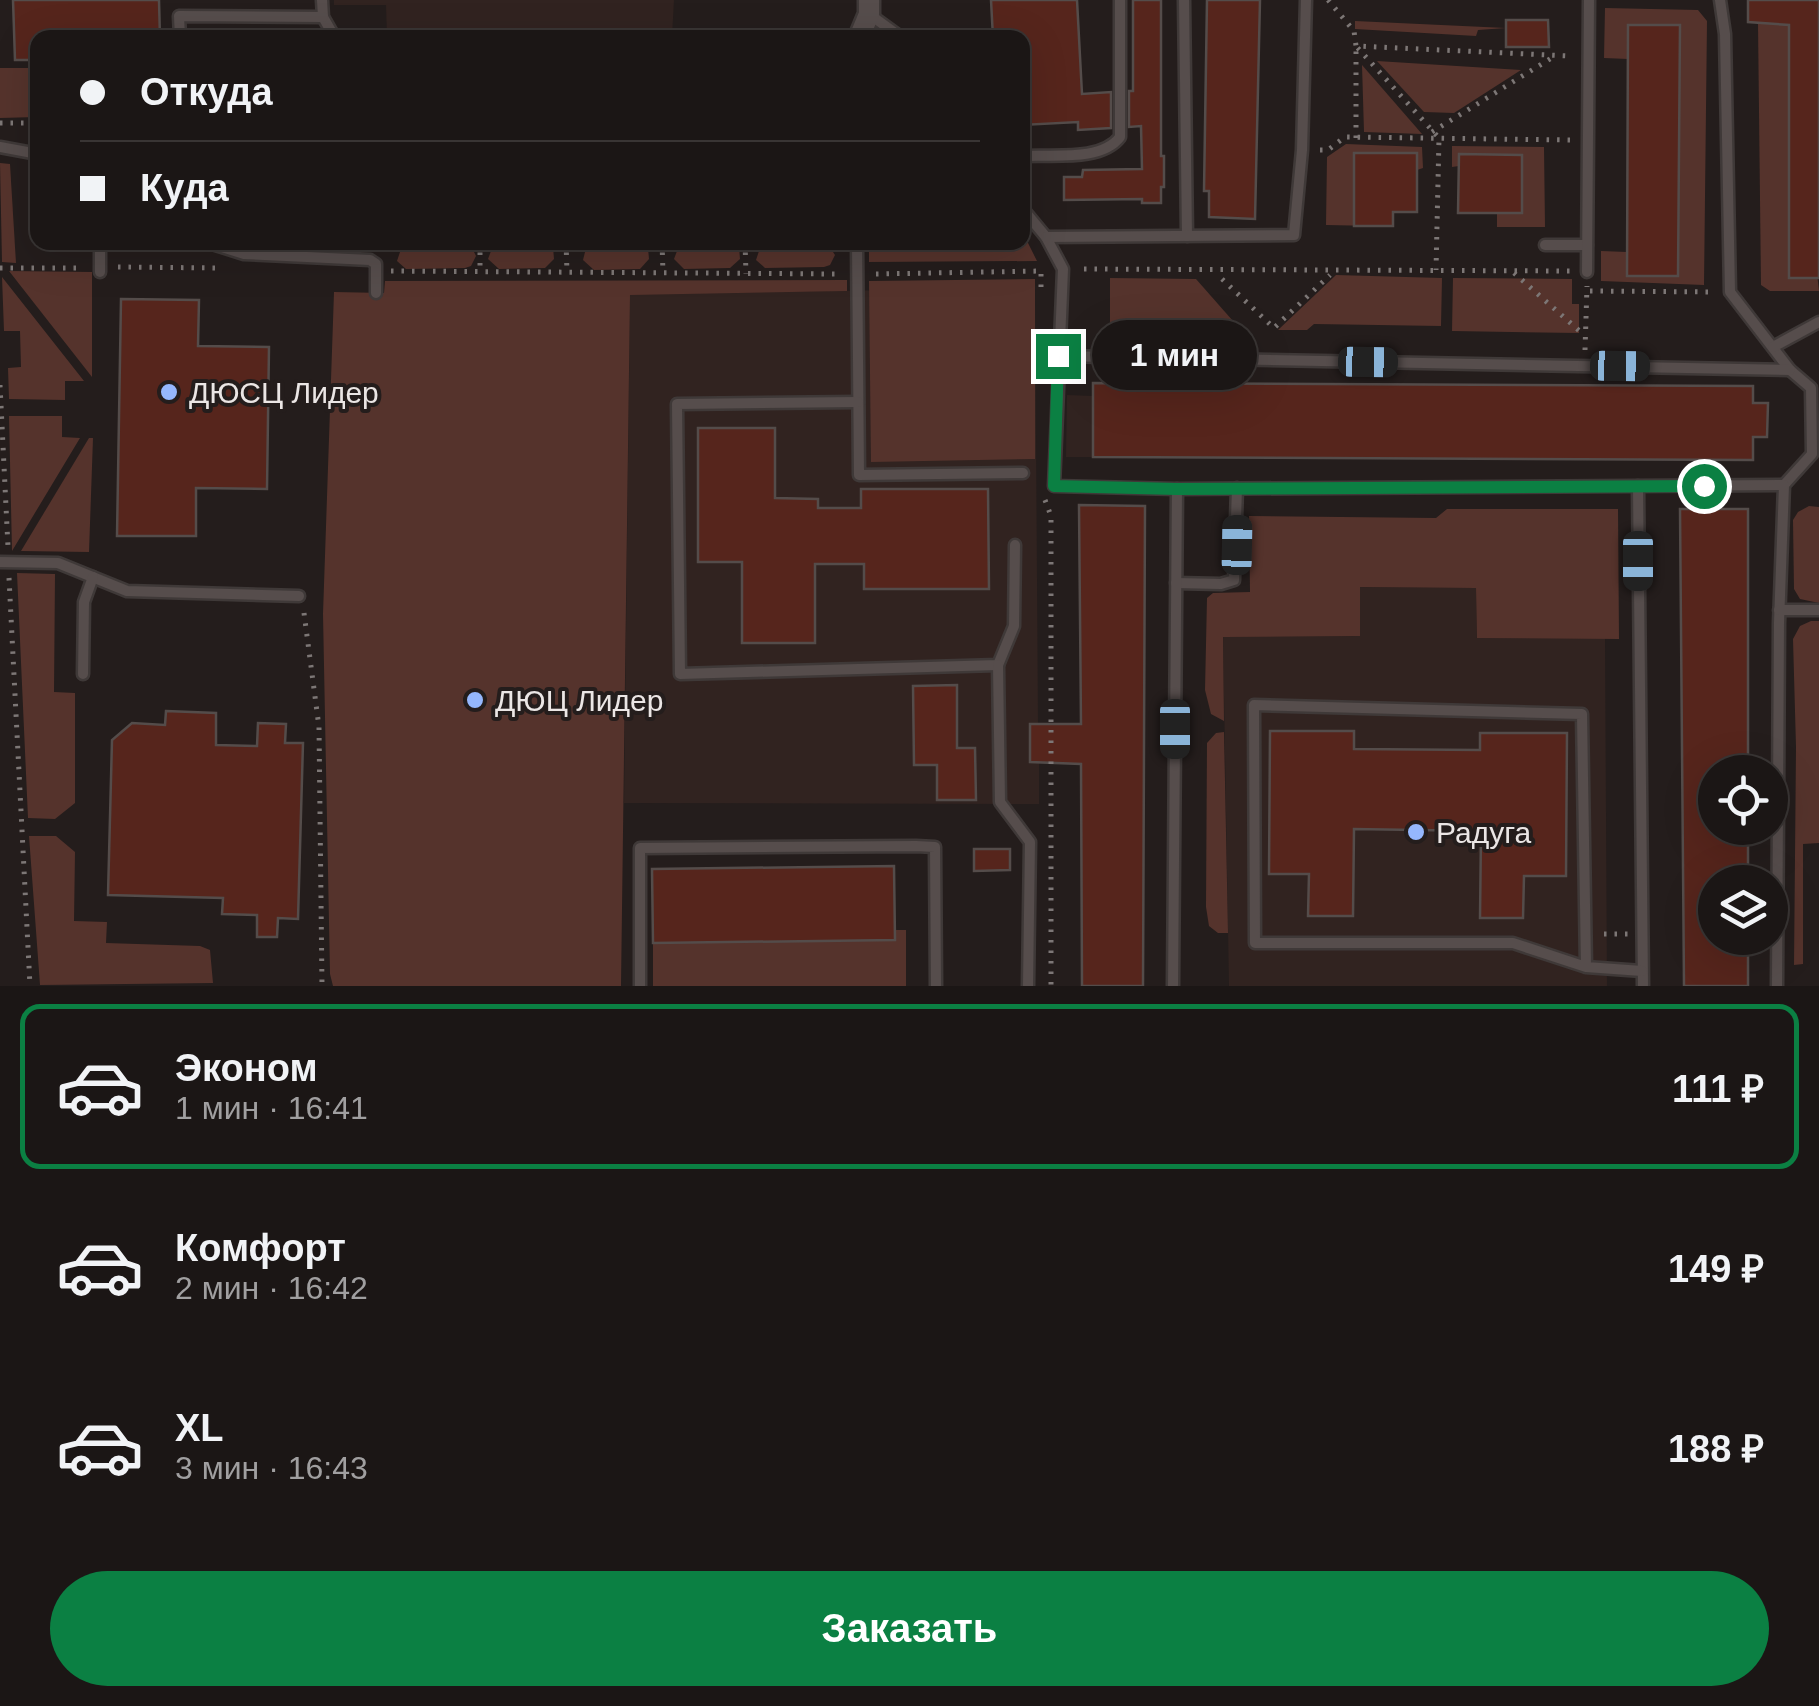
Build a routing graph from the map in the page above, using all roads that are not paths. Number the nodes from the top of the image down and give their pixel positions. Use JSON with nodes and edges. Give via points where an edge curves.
{"nodes":[{"id":1,"x":322,"y":0,"type":"edge"},
{"id":2,"x":1120,"y":0,"type":"edge"},
{"id":3,"x":1184,"y":0,"type":"edge"},
{"id":4,"x":1306,"y":0,"type":"edge"},
{"id":5,"x":1589,"y":0,"type":"edge"},
{"id":6,"x":1720,"y":0,"type":"edge"},
{"id":7,"x":869,"y":7,"type":"edge"},
{"id":8,"x":323,"y":18,"type":"junction"},
{"id":9,"x":180,"y":30,"type":"edge"},
{"id":10,"x":331,"y":30,"type":"edge"},
{"id":11,"x":893,"y":30,"type":"edge"},
{"id":12,"x":0,"y":147,"type":"edge"},
{"id":13,"x":30,"y":153,"type":"edge"},
{"id":14,"x":1030,"y":156,"type":"edge"},
{"id":15,"x":1030,"y":218,"type":"edge"},
{"id":16,"x":1187,"y":236,"type":"junction"},
{"id":17,"x":1046,"y":237,"type":"junction"},
{"id":18,"x":1545,"y":245,"type":"dead end"},
{"id":19,"x":1587,"y":245,"type":"junction"},
{"id":20,"x":100,"y":250,"type":"edge"},
{"id":21,"x":231,"y":250,"type":"edge"},
{"id":22,"x":857,"y":250,"type":"edge"},
{"id":23,"x":100,"y":270,"type":"road end"},
{"id":24,"x":1587,"y":272,"type":"road end"},
{"id":25,"x":376,"y":293,"type":"dead end"},
{"id":26,"x":1819,"y":322,"type":"edge"},
{"id":27,"x":1773,"y":347,"type":"junction"},
{"id":28,"x":1058,"y":356,"type":"junction"},
{"id":29,"x":1790,"y":370,"type":"junction"},
{"id":30,"x":858,"y":402,"type":"junction"},
{"id":31,"x":1815,"y":402,"type":"edge"},
{"id":32,"x":1815,"y":457,"type":"edge"},
{"id":33,"x":1022,"y":473,"type":"dead end"},
{"id":34,"x":1784,"y":485,"type":"junction"},
{"id":35,"x":1638,"y":486,"type":"junction"},
{"id":36,"x":1237,"y":488,"type":"junction"},
{"id":37,"x":1177,"y":489,"type":"junction"},
{"id":38,"x":1014,"y":545,"type":"dead end"},
{"id":39,"x":4,"y":562,"type":"edge"},
{"id":40,"x":94,"y":577,"type":"junction"},
{"id":41,"x":1176,"y":583,"type":"junction"},
{"id":42,"x":299,"y":596,"type":"road end"},
{"id":43,"x":1780,"y":610,"type":"junction"},
{"id":44,"x":1819,"y":610,"type":"edge"},
{"id":45,"x":998,"y":665,"type":"junction"},
{"id":46,"x":83,"y":674,"type":"dead end"},
{"id":47,"x":1586,"y":967,"type":"junction"},
{"id":48,"x":1642,"y":971,"type":"junction"},
{"id":49,"x":640,"y":986,"type":"edge"},
{"id":50,"x":936,"y":986,"type":"edge"},
{"id":51,"x":1028,"y":986,"type":"edge"},
{"id":52,"x":1174,"y":986,"type":"edge"},
{"id":53,"x":1642,"y":986,"type":"edge"},
{"id":54,"x":1777,"y":986,"type":"edge"}],
"edges":[{"from":1,"to":8,"type":"lane"},
{"from":2,"to":14,"type":"lane","via":[[1120,137],[1098,152]]},
{"from":3,"to":16,"type":"lane"},
{"from":4,"to":16,"type":"lane","via":[[1294,235]]},
{"from":5,"to":19,"type":"lane"},
{"from":6,"to":27,"type":"lane","via":[[1730,292]]},
{"from":7,"to":11,"type":"lane"},
{"from":8,"to":9,"type":"lane","via":[[179,16]]},
{"from":8,"to":10,"type":"lane"},
{"from":12,"to":13,"type":"lane"},
{"from":15,"to":17,"type":"lane"},
{"from":16,"to":17,"type":"lane"},
{"from":17,"to":28,"type":"lane","via":[[1063,270]]},
{"from":18,"to":19,"type":"lane"},
{"from":19,"to":24,"type":"lane"},
{"from":20,"to":23,"type":"lane"},
{"from":21,"to":25,"type":"lane","via":[[370,260],[376,264]]},
{"from":22,"to":30,"type":"lane"},
{"from":26,"to":27,"type":"lane"},
{"from":27,"to":29,"type":"lane"},
{"from":28,"to":29,"type":"lane"},
{"from":28,"to":37,"type":"lane","via":[[1054,486]]},
{"from":29,"to":31,"type":"lane","via":[[1811,388]]},
{"from":30,"to":33,"type":"lane","via":[[858,475]]},
{"from":30,"to":45,"type":"lane","via":[[677,404],[680,674]]},
{"from":31,"to":32,"type":"lane"},
{"from":32,"to":34,"type":"lane"},
{"from":34,"to":35,"type":"lane"},
{"from":34,"to":43,"type":"lane"},
{"from":35,"to":36,"type":"lane"},
{"from":35,"to":48,"type":"lane"},
{"from":36,"to":37,"type":"lane"},
{"from":36,"to":41,"type":"lane","via":[[1234,580]]},
{"from":37,"to":41,"type":"lane"},
{"from":38,"to":45,"type":"lane","via":[[1014,626]]},
{"from":39,"to":40,"type":"lane","via":[[58,563]]},
{"from":40,"to":42,"type":"lane","via":[[126,591]]},
{"from":40,"to":46,"type":"lane","via":[[84,602]]},
{"from":41,"to":52,"type":"lane"},
{"from":43,"to":44,"type":"lane"},
{"from":43,"to":54,"type":"lane"},
{"from":45,"to":51,"type":"lane","via":[[1000,802],[1030,842]]},
{"from":47,"to":47,"type":"lane","via":[[1582,714],[1254,705],[1255,942],[1513,943]]},
{"from":47,"to":48,"type":"lane"},
{"from":48,"to":53,"type":"lane"},
{"from":49,"to":50,"type":"lane","via":[[640,848],[935,846]]}]}
